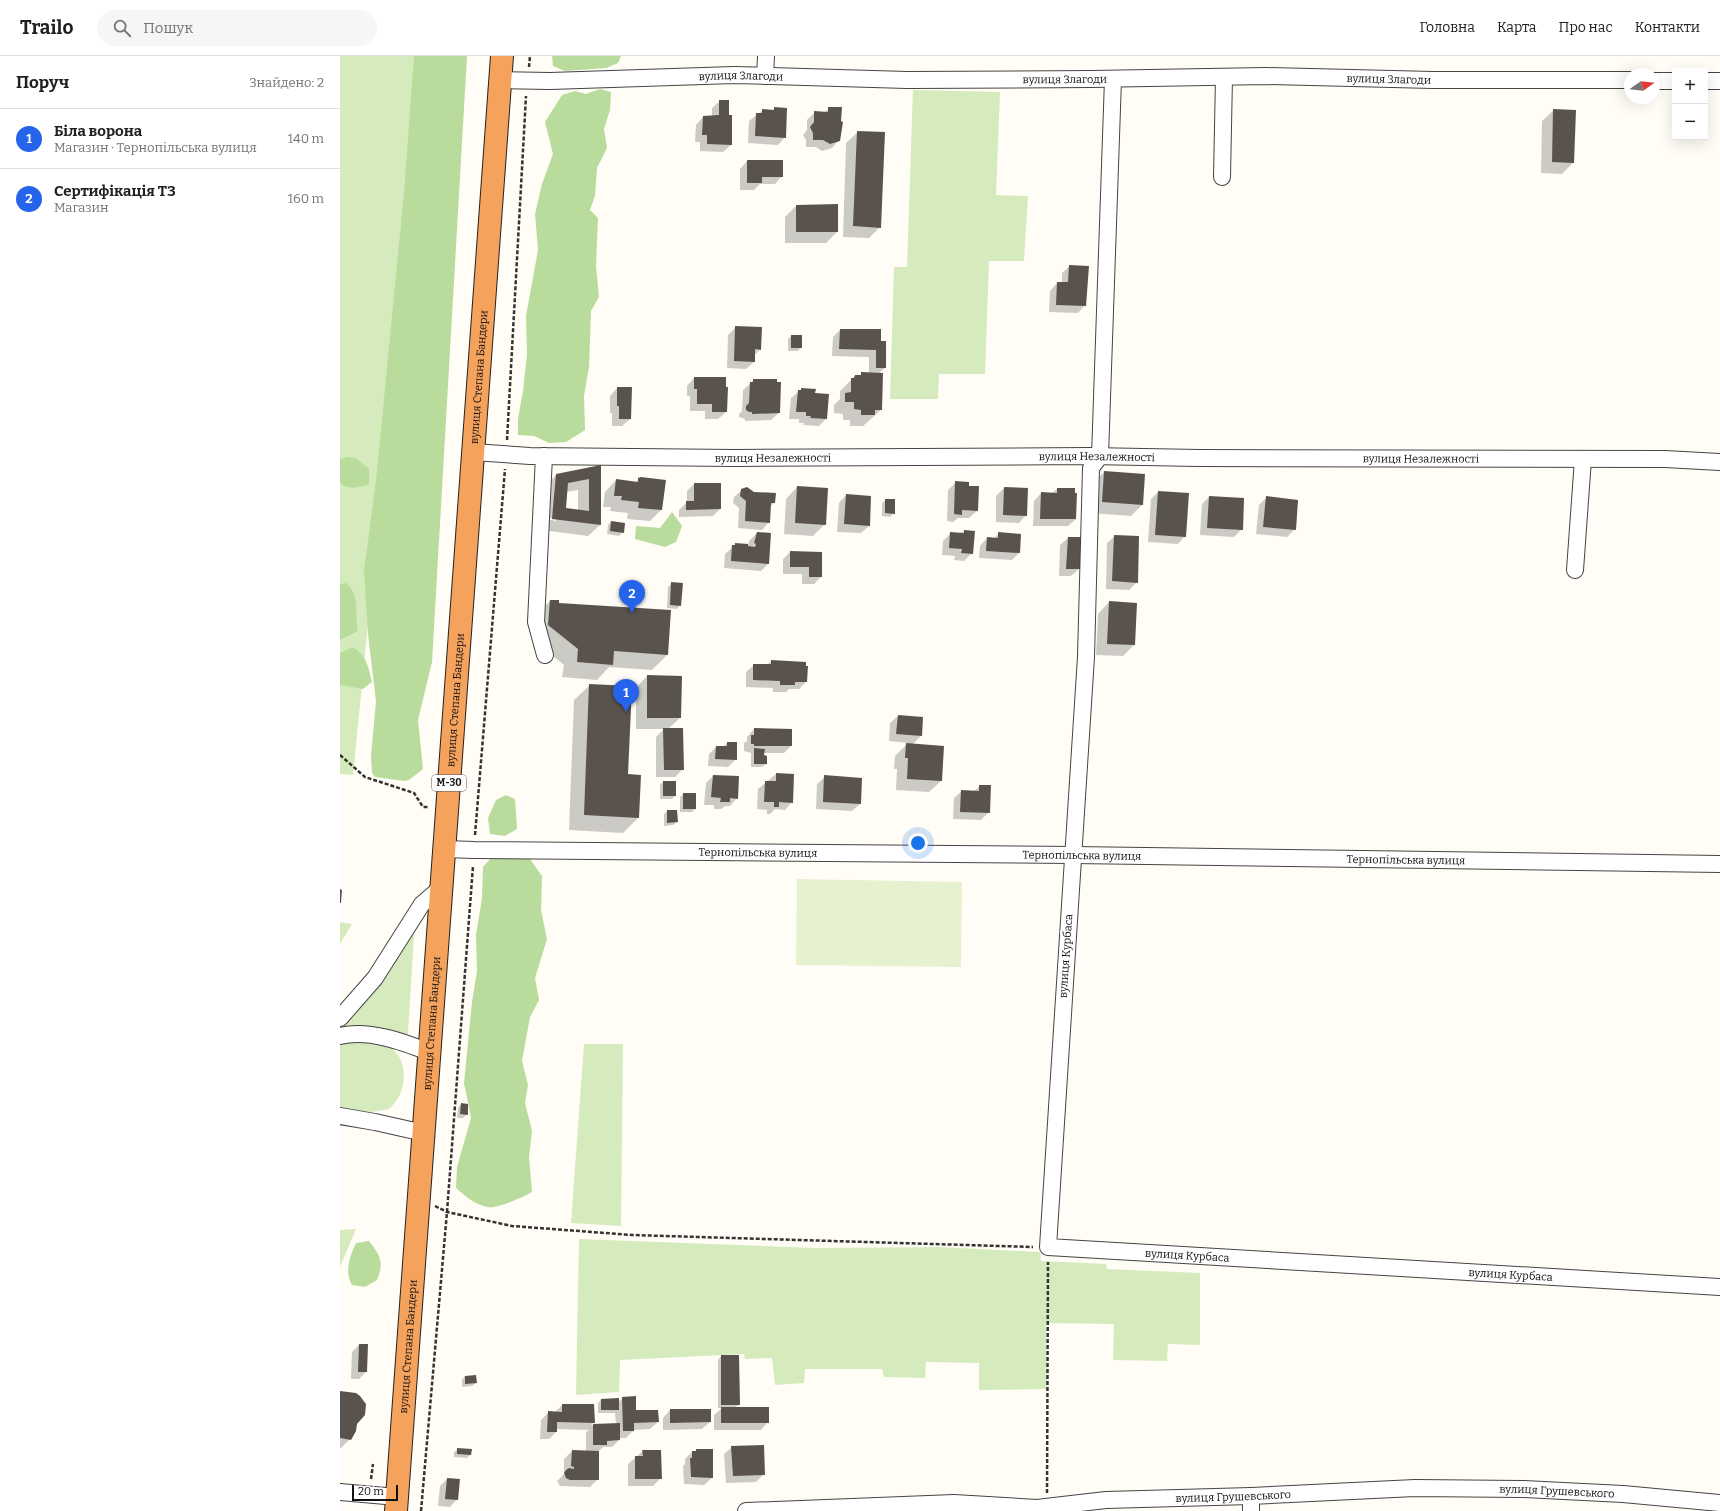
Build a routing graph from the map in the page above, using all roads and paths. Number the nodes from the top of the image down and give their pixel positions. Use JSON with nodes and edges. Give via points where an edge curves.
{"nodes":[{"id":1,"x":502,"y":56,"type":"edge"},
{"id":2,"x":530,"y":56,"type":"edge"},
{"id":3,"x":766,"y":56,"type":"edge"},
{"id":4,"x":765,"y":76,"type":"junction"},
{"id":5,"x":1224,"y":77,"type":"junction"},
{"id":6,"x":1113,"y":79,"type":"junction"},
{"id":7,"x":500,"y":80,"type":"junction"},
{"id":8,"x":1624,"y":80,"type":"edge"},
{"id":9,"x":527,"y":81,"type":"junction"},
{"id":10,"x":1660,"y":81,"type":"edge"},
{"id":11,"x":1672,"y":81,"type":"edge"},
{"id":12,"x":1708,"y":81,"type":"edge"},
{"id":13,"x":1720,"y":81,"type":"edge"},
{"id":14,"x":1222,"y":177,"type":"dead end"},
{"id":15,"x":473,"y":452,"type":"junction"},
{"id":16,"x":507,"y":454,"type":"junction"},
{"id":17,"x":544,"y":456,"type":"junction"},
{"id":18,"x":1100,"y":456,"type":"junction"},
{"id":19,"x":1583,"y":458,"type":"junction"},
{"id":20,"x":1720,"y":462,"type":"edge"},
{"id":21,"x":1575,"y":570,"type":"dead end"},
{"id":22,"x":545,"y":655,"type":"dead end"},
{"id":23,"x":340,"y":755,"type":"edge"},
{"id":24,"x":447,"y":806,"type":"junction"},
{"id":25,"x":444,"y":849,"type":"junction"},
{"id":26,"x":474,"y":850,"type":"junction"},
{"id":27,"x":1073,"y":855,"type":"junction"},
{"id":28,"x":1720,"y":864,"type":"edge"},
{"id":29,"x":442,"y":882,"type":"junction"},
{"id":30,"x":340,"y":1018,"type":"edge"},
{"id":31,"x":340,"y":1036,"type":"edge"},
{"id":32,"x":430,"y":1052,"type":"junction"},
{"id":33,"x":340,"y":1116,"type":"edge"},
{"id":34,"x":424,"y":1133,"type":"junction"},
{"id":35,"x":419,"y":1198,"type":"junction"},
{"id":36,"x":447,"y":1212,"type":"junction"},
{"id":37,"x":1048,"y":1247,"type":"junction"},
{"id":38,"x":1720,"y":1287,"type":"edge"},
{"id":39,"x":340,"y":1492,"type":"edge"},
{"id":40,"x":1720,"y":1503,"type":"edge"},
{"id":41,"x":397,"y":1504,"type":"edge"},
{"id":42,"x":1251,"y":1504,"type":"edge"},
{"id":43,"x":1040,"y":1509,"type":"edge"},
{"id":44,"x":421,"y":1511,"type":"edge"},
{"id":45,"x":746,"y":1511,"type":"edge"}],
"edges":[{"from":1,"to":7,"type":"highway","name":"вулиця Степана Бандери","number":"М-30"},
{"from":2,"to":9,"type":"path"},
{"from":3,"to":4,"type":"street"},
{"from":4,"to":6,"type":"street","name":"вулиця Злагоди","via":[[907,80]]},
{"from":4,"to":9,"type":"street","name":"вулиця Злагоди"},
{"from":5,"to":6,"type":"street","name":"вулиця Злагоди"},
{"from":5,"to":8,"type":"street","name":"вулиця Злагоди"},
{"from":5,"to":14,"type":"street"},
{"from":6,"to":18,"type":"street"},
{"from":7,"to":9,"type":"street","name":"вулиця Злагоди"},
{"from":7,"to":15,"type":"highway","name":"вулиця Степана Бандери","number":"М-30"},
{"from":9,"to":16,"type":"path"},
{"from":10,"to":11,"type":"street"},
{"from":12,"to":13,"type":"street"},
{"from":15,"to":16,"type":"street","name":"вулиця Незалежності"},
{"from":15,"to":24,"type":"highway","name":"вулиця Степана Бандери","number":"М-30"},
{"from":16,"to":17,"type":"street","name":"вулиця Незалежності"},
{"from":16,"to":26,"type":"path"},
{"from":17,"to":18,"type":"street","name":"вулиця Незалежності"},
{"from":17,"to":22,"type":"street","via":[[536,622]]},
{"from":18,"to":19,"type":"street","name":"вулиця Незалежності"},
{"from":18,"to":27,"type":"street","name":"вулиця Курбаса","via":[[1091,468],[1086,657]]},
{"from":19,"to":20,"type":"street","name":"вулиця Незалежності"},
{"from":19,"to":21,"type":"street"},
{"from":23,"to":24,"type":"path","via":[[366,777],[414,793],[423,807]]},
{"from":24,"to":25,"type":"highway","name":"вулиця Степана Бандери","number":"М-30"},
{"from":25,"to":26,"type":"street","name":"Тернопільська вулиця"},
{"from":25,"to":29,"type":"highway","name":"вулиця Степана Бандери","number":"М-30"},
{"from":26,"to":27,"type":"street","name":"Тернопільська вулиця"},
{"from":26,"to":36,"type":"path"},
{"from":27,"to":28,"type":"street","name":"Тернопільська вулиця"},
{"from":27,"to":37,"type":"street","name":"вулиця Курбаса"},
{"from":29,"to":30,"type":"street","via":[[436,892],[422,904],[375,978]]},
{"from":29,"to":32,"type":"highway","name":"вулиця Степана Бандери","number":"М-30"},
{"from":31,"to":32,"type":"street","via":[[360,1034],[377,1037]]},
{"from":32,"to":34,"type":"highway","name":"вулиця Степана Бандери","number":"М-30"},
{"from":33,"to":34,"type":"street"},
{"from":34,"to":35,"type":"highway","name":"вулиця Степана Бандери","number":"М-30"},
{"from":35,"to":36,"type":"path"},
{"from":35,"to":41,"type":"highway","name":"вулиця Степана Бандери","number":"М-30"},
{"from":36,"to":37,"type":"path","via":[[512,1226],[632,1235]]},
{"from":36,"to":44,"type":"path"},
{"from":37,"to":38,"type":"street","name":"вулиця Курбаса"},
{"from":37,"to":43,"type":"path"},
{"from":39,"to":41,"type":"street"},
{"from":40,"to":42,"type":"street","name":"вулиця Грушевського","via":[[1623,1494],[1430,1488]]},
{"from":42,"to":43,"type":"street","name":"вулиця Грушевського","via":[[1106,1500]]},
{"from":43,"to":45,"type":"street","name":"вулиця Грушевського","via":[[954,1503]]}]}
